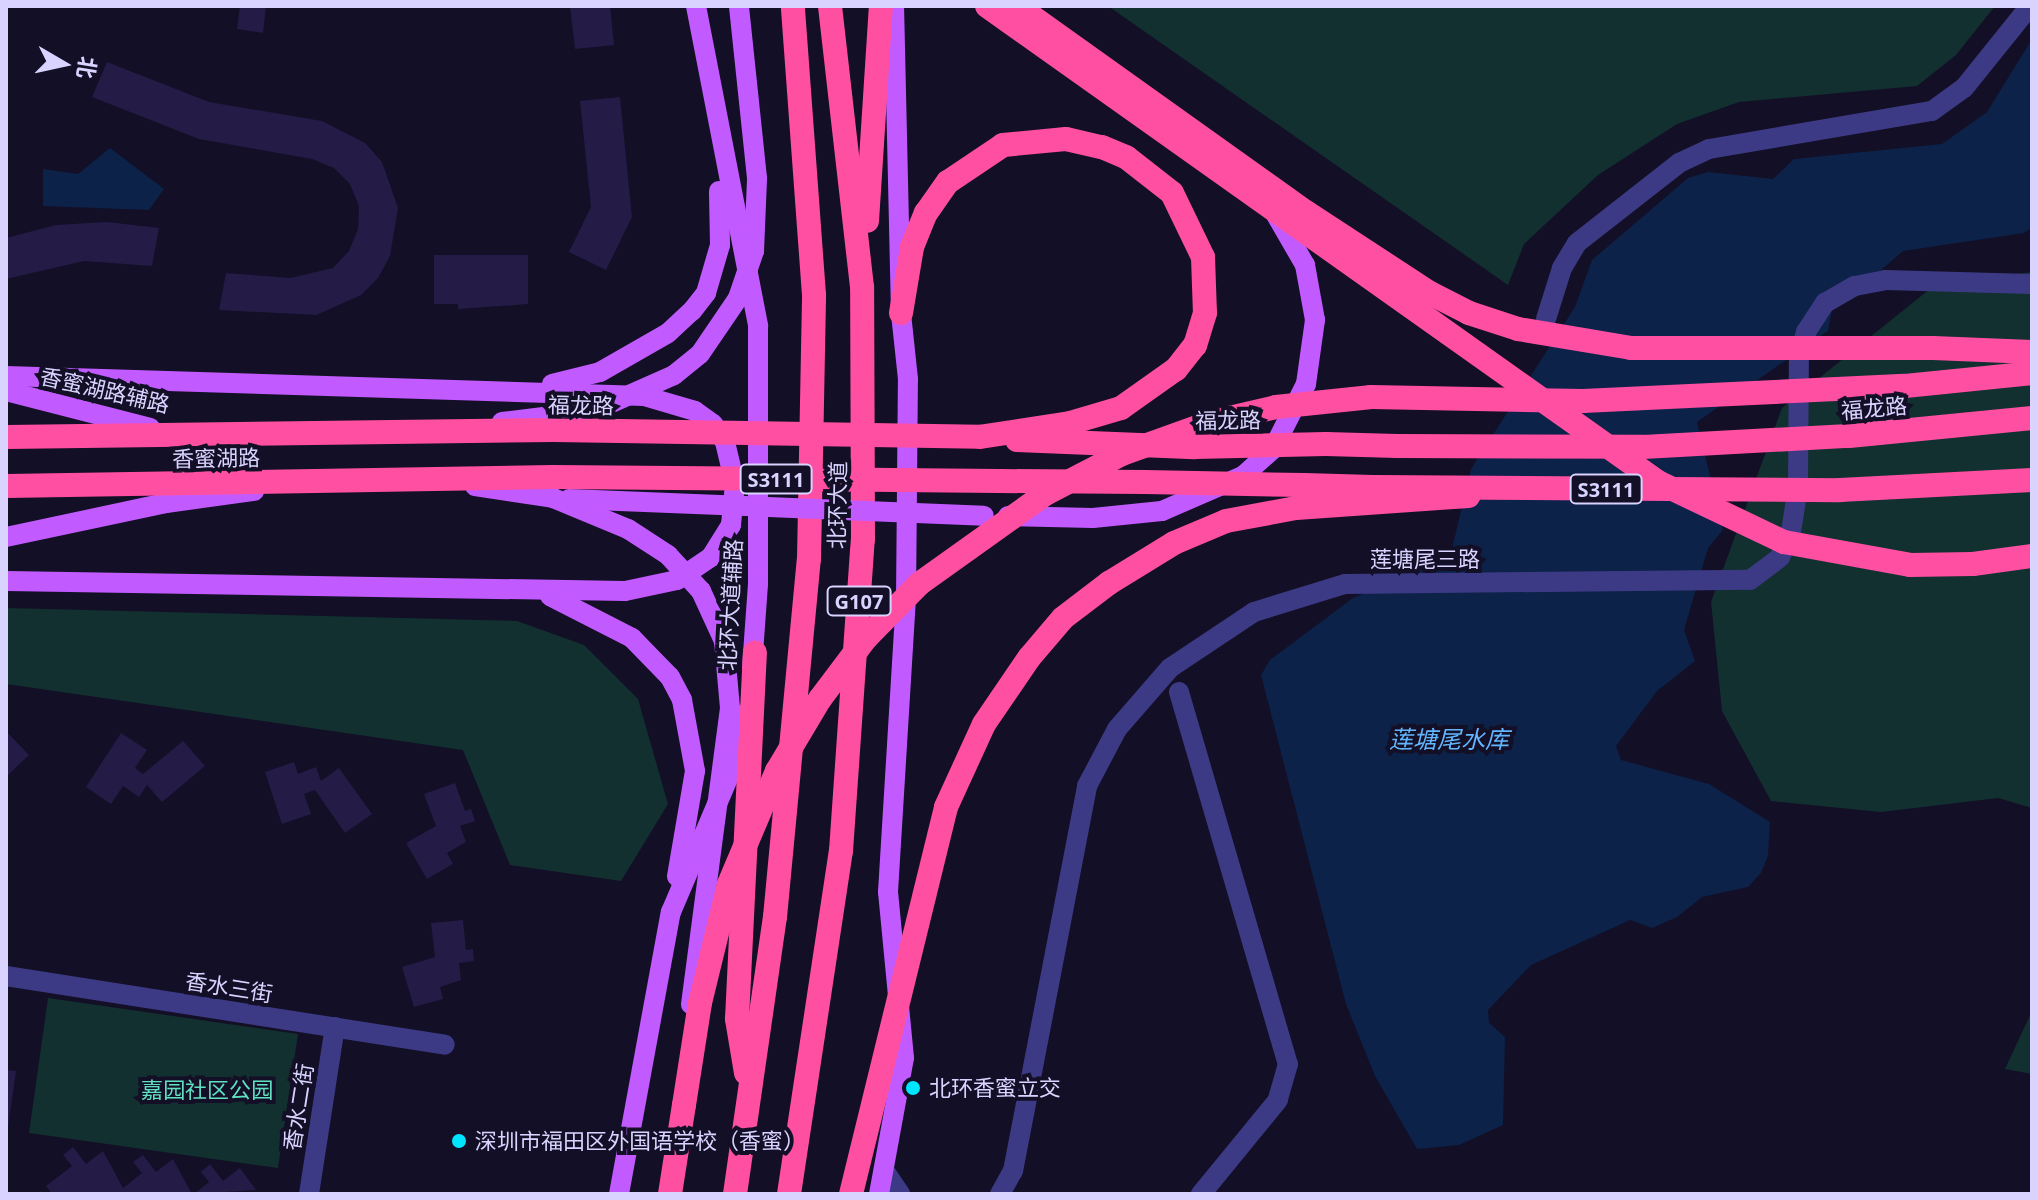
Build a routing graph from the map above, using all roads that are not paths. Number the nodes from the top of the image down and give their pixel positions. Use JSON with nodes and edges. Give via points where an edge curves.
{"nodes":[{"id":1,"x":696,"y":6,"type":"edge"},
{"id":2,"x":739,"y":6,"type":"edge"},
{"id":3,"x":793,"y":6,"type":"edge"},
{"id":4,"x":830,"y":6,"type":"edge"},
{"id":5,"x":881,"y":6,"type":"edge"},
{"id":6,"x":894,"y":6,"type":"edge"},
{"id":7,"x":987,"y":6,"type":"edge"},
{"id":8,"x":1017,"y":6,"type":"edge"},
{"id":9,"x":2030,"y":6,"type":"edge"},
{"id":10,"x":716,"y":115,"type":"junction"},
{"id":11,"x":1238,"y":164,"type":"junction"},
{"id":12,"x":2032,"y":284,"type":"edge"},
{"id":13,"x":862,"y":287,"type":"junction"},
{"id":14,"x":901,"y":313,"type":"junction"},
{"id":15,"x":1546,"y":319,"type":"dead end"},
{"id":16,"x":2032,"y":352,"type":"edge"},
{"id":17,"x":2032,"y":373,"type":"edge"},
{"id":18,"x":6,"y":376,"type":"edge"},
{"id":19,"x":527,"y":390,"type":"junction"},
{"id":20,"x":6,"y":391,"type":"edge"},
{"id":21,"x":2032,"y":418,"type":"edge"},
{"id":22,"x":556,"y":422,"type":"junction"},
{"id":23,"x":424,"y":432,"type":"joint"},
{"id":24,"x":194,"y":434,"type":"junction"},
{"id":25,"x":6,"y":437,"type":"edge"},
{"id":26,"x":980,"y":437,"type":"junction"},
{"id":27,"x":2032,"y":480,"type":"edge"},
{"id":28,"x":333,"y":481,"type":"junction"},
{"id":29,"x":6,"y":486,"type":"edge"},
{"id":30,"x":553,"y":487,"type":"junction"},
{"id":31,"x":1373,"y":495,"type":"junction"},
{"id":32,"x":6,"y":537,"type":"edge"},
{"id":33,"x":2032,"y":556,"type":"edge"},
{"id":34,"x":6,"y":581,"type":"edge"},
{"id":35,"x":545,"y":593,"type":"junction"},
{"id":36,"x":755,"y":652,"type":"junction"},
{"id":37,"x":1179,"y":692,"type":"dead end"},
{"id":38,"x":671,"y":912,"type":"junction"},
{"id":39,"x":6,"y":976,"type":"edge"},
{"id":40,"x":335,"y":1027,"type":"junction"},
{"id":41,"x":445,"y":1045,"type":"dead end"},
{"id":42,"x":750,"y":1096,"type":"junction"},
{"id":43,"x":684,"y":1105,"type":"junction"},
{"id":44,"x":884,"y":1170,"type":"junction"},
{"id":45,"x":309,"y":1194,"type":"edge"},
{"id":46,"x":619,"y":1194,"type":"edge"},
{"id":47,"x":670,"y":1194,"type":"edge"},
{"id":48,"x":735,"y":1194,"type":"edge"},
{"id":49,"x":789,"y":1194,"type":"edge"},
{"id":50,"x":851,"y":1194,"type":"edge"},
{"id":51,"x":879,"y":1194,"type":"edge"},
{"id":52,"x":900,"y":1194,"type":"edge"},
{"id":53,"x":1000,"y":1194,"type":"edge"},
{"id":54,"x":1201,"y":1194,"type":"edge"}],
"edges":[{"from":1,"to":10,"type":"main road","name":"北环大道辅路"},
{"from":2,"to":22,"type":"main road","bridge":true,"via":[[757,192],[754,251],[738,298],[700,354],[663,382]]},
{"from":3,"to":42,"type":"highway","name":"北环大道","number":"G107","via":[[810,196],[812,470],[780,870]]},
{"from":4,"to":13,"type":"highway","name":"北环大道","number":"G107"},
{"from":5,"to":13,"type":"highway"},
{"from":6,"to":14,"type":"main road"},
{"from":7,"to":33,"type":"highway","bridge":true,"via":[[1658,482],[1784,542],[1910,565]]},
{"from":8,"to":11,"type":"highway"},
{"from":9,"to":15,"type":"street","via":[[1964,88],[1932,111],[1709,149],[1679,163],[1577,243],[1562,268]]},
{"from":10,"to":19,"type":"main road","via":[[720,245],[706,293],[668,333],[600,372]]},
{"from":10,"to":36,"type":"main road","name":"北环大道辅路","via":[[758,326]]},
{"from":11,"to":16,"type":"highway","bridge":true,"via":[[1430,293],[1518,329],[1631,348]]},
{"from":11,"to":30,"type":"main road","bridge":true,"via":[[1305,265],[1315,320],[1306,384],[1273,449],[1243,476],[1162,511],[1093,518],[984,516]]},
{"from":12,"to":53,"type":"street","name":"莲塘尾三路","bridge":true,"via":[[1875,281],[1834,296],[1818,311],[1799,358],[1795,520],[1780,557],[1750,580],[1323,587],[1280,601],[1193,652],[1150,686],[1100,758],[1078,819],[1013,1171]]},
{"from":13,"to":49,"type":"highway","name":"北环大道","number":"G107","via":[[863,539],[850,753],[825,977]]},
{"from":14,"to":26,"type":"highway","via":[[912,247],[926,213],[948,182],[1003,145],[1066,139],[1102,147],[1126,157],[1172,193],[1203,257],[1205,313],[1195,345],[1176,369],[1121,408],[1070,423]]},
{"from":14,"to":44,"type":"main road","via":[[908,379],[906,600],[888,892],[904,1058]]},
{"from":17,"to":43,"type":"highway","bridge":true,"via":[[1905,386],[1583,401],[1371,397],[1276,407],[1208,423],[1122,454],[1045,494],[919,584],[866,638],[820,699],[777,771],[729,884],[700,1003]]},
{"from":18,"to":19,"type":"main road"},
{"from":19,"to":35,"type":"main road","via":[[644,396],[695,411],[725,442],[735,484],[731,525],[722,544],[696,570],[656,587]]},
{"from":20,"to":24,"type":"main road","name":"香蜜湖路辅路","via":[[113,421]]},
{"from":21,"to":26,"type":"highway","name":"福龙路","number":"S3111","bridge":true,"via":[[1849,436],[1643,447],[1195,447]]},
{"from":22,"to":23,"type":"highway","name":"福龙路"},
{"from":22,"to":26,"type":"highway","name":"福龙路","number":"S3111","bridge":true},
{"from":23,"to":24,"type":"highway","name":"香蜜湖路"},
{"from":24,"to":25,"type":"highway","name":"香蜜湖路"},
{"from":27,"to":31,"type":"highway","number":"S3111","bridge":true,"via":[[1840,490],[1528,488]]},
{"from":28,"to":29,"type":"highway","name":"香蜜湖路"},
{"from":28,"to":30,"type":"highway","name":"香蜜湖路","via":[[428,478]]},
{"from":28,"to":32,"type":"main road","via":[[166,503]]},
{"from":30,"to":31,"type":"highway","number":"S3111","bridge":true,"via":[[1145,482],[1304,485]]},
{"from":30,"to":43,"type":"main road","bridge":true,"via":[[668,555],[701,591],[724,641],[730,708],[695,962]]},
{"from":31,"to":50,"type":"highway","bridge":true,"via":[[1226,521],[1174,543],[1063,618],[1029,658],[984,724],[946,807]]},
{"from":34,"to":35,"type":"main road"},
{"from":35,"to":38,"type":"main road","via":[[632,638],[670,677],[682,700],[695,771]]},
{"from":36,"to":38,"type":"main road","name":"北环大道辅路","via":[[730,774]]},
{"from":36,"to":42,"type":"highway","via":[[737,1019]]},
{"from":37,"to":54,"type":"street","via":[[1288,1064],[1278,1100]]},
{"from":38,"to":46,"type":"main road","name":"北环大道辅路"},
{"from":39,"to":40,"type":"street","name":"香水三街"},
{"from":40,"to":41,"type":"street","name":"香水三街"},
{"from":40,"to":45,"type":"street","name":"香水二街"},
{"from":42,"to":48,"type":"highway","name":"北环大道","number":"G107"},
{"from":43,"to":47,"type":"highway"},
{"from":44,"to":51,"type":"main road"},
{"from":44,"to":52,"type":"street"}]}
